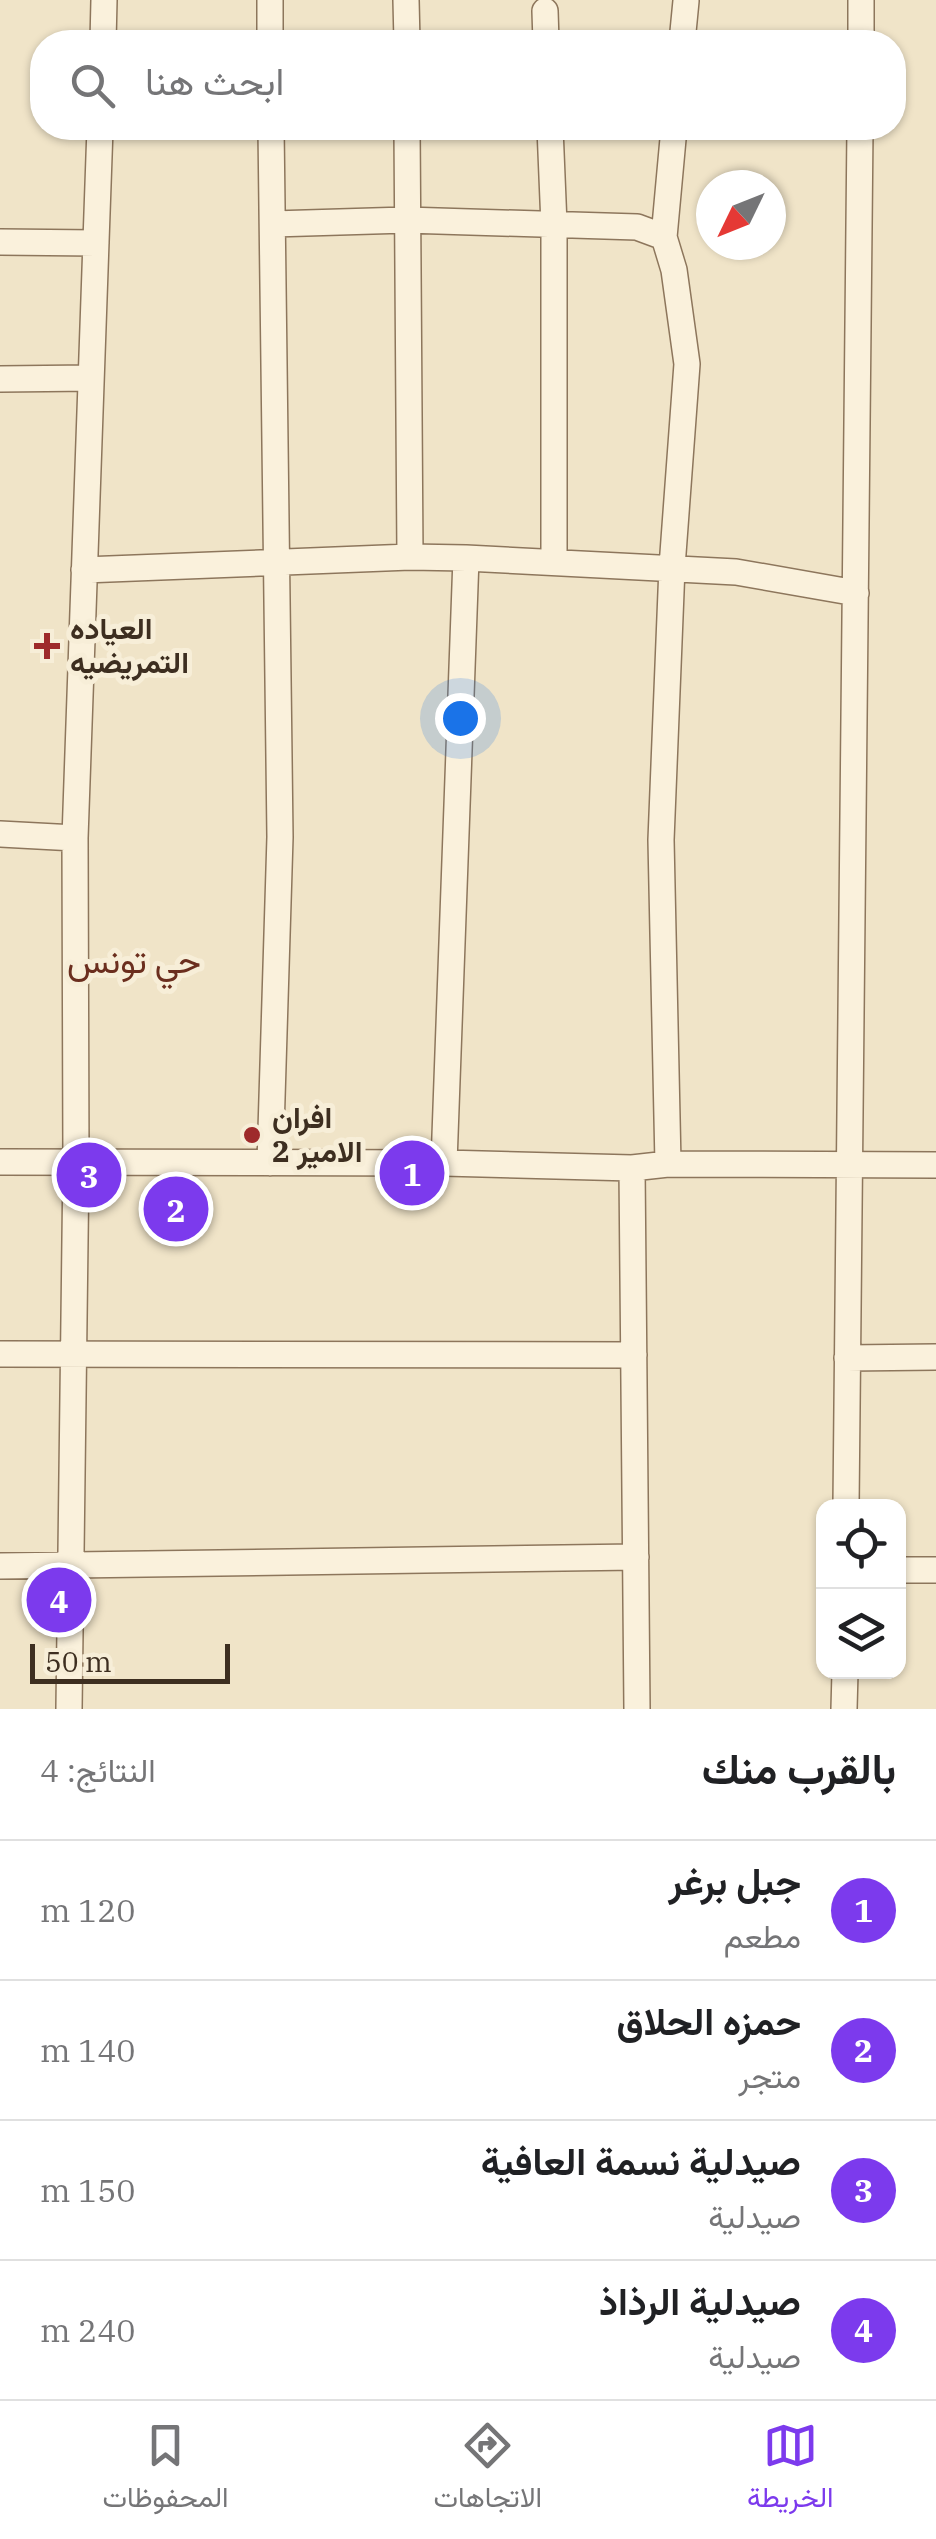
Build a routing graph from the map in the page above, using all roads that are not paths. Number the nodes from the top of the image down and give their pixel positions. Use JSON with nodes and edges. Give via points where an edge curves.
{"nodes":[{"id":1,"x":104,"y":0,"type":"edge"},
{"id":2,"x":270,"y":0,"type":"edge"},
{"id":3,"x":406,"y":0,"type":"edge"},
{"id":4,"x":861,"y":0,"type":"edge"},
{"id":5,"x":686,"y":2,"type":"edge"},
{"id":6,"x":545,"y":11,"type":"dead end"},
{"id":7,"x":103,"y":30,"type":"edge"},
{"id":8,"x":270,"y":30,"type":"edge"},
{"id":9,"x":407,"y":30,"type":"edge"},
{"id":10,"x":546,"y":30,"type":"edge"},
{"id":11,"x":683,"y":30,"type":"edge"},
{"id":12,"x":861,"y":30,"type":"edge"},
{"id":13,"x":100,"y":140,"type":"edge"},
{"id":14,"x":272,"y":140,"type":"edge"},
{"id":15,"x":407,"y":140,"type":"edge"},
{"id":16,"x":550,"y":140,"type":"edge"},
{"id":17,"x":673,"y":140,"type":"edge"},
{"id":18,"x":860,"y":140,"type":"edge"},
{"id":19,"x":406,"y":220,"type":"junction"},
{"id":20,"x":272,"y":224,"type":"junction"},
{"id":21,"x":554,"y":224,"type":"junction"},
{"id":22,"x":664,"y":237,"type":"junction"},
{"id":23,"x":0,"y":242,"type":"edge"},
{"id":24,"x":96,"y":243,"type":"junction"},
{"id":25,"x":91,"y":378,"type":"junction"},
{"id":26,"x":0,"y":379,"type":"edge"},
{"id":27,"x":410,"y":557,"type":"junction"},
{"id":28,"x":466,"y":558,"type":"junction"},
{"id":29,"x":554,"y":562,"type":"junction"},
{"id":30,"x":276,"y":564,"type":"junction"},
{"id":31,"x":672,"y":567,"type":"junction"},
{"id":32,"x":84,"y":570,"type":"junction"},
{"id":33,"x":856,"y":593,"type":"junction"},
{"id":34,"x":0,"y":834,"type":"edge"},
{"id":35,"x":76,"y":838,"type":"junction"},
{"id":36,"x":0,"y":1162,"type":"edge"},
{"id":37,"x":76,"y":1162,"type":"junction"},
{"id":38,"x":270,"y":1162,"type":"junction"},
{"id":39,"x":444,"y":1163,"type":"junction"},
{"id":40,"x":668,"y":1164,"type":"junction"},
{"id":41,"x":850,"y":1165,"type":"junction"},
{"id":42,"x":936,"y":1165,"type":"edge"},
{"id":43,"x":632,"y":1168,"type":"junction"},
{"id":44,"x":0,"y":1354,"type":"edge"},
{"id":45,"x":74,"y":1354,"type":"junction"},
{"id":46,"x":634,"y":1354,"type":"junction"},
{"id":47,"x":936,"y":1357,"type":"edge"},
{"id":48,"x":848,"y":1358,"type":"junction"},
{"id":49,"x":846,"y":1499,"type":"edge"},
{"id":50,"x":636,"y":1556,"type":"junction"},
{"id":51,"x":0,"y":1566,"type":"edge"},
{"id":52,"x":71,"y":1567,"type":"junction"},
{"id":53,"x":906,"y":1570,"type":"edge"},
{"id":54,"x":936,"y":1570,"type":"edge"},
{"id":55,"x":844,"y":1679,"type":"edge"},
{"id":56,"x":70,"y":1709,"type":"edge"},
{"id":57,"x":637,"y":1709,"type":"edge"},
{"id":58,"x":844,"y":1709,"type":"edge"}],
"edges":[{"from":1,"to":7,"type":"street"},
{"from":2,"to":8,"type":"street"},
{"from":3,"to":9,"type":"street"},
{"from":4,"to":12,"type":"street"},
{"from":5,"to":11,"type":"street"},
{"from":6,"to":10,"type":"street"},
{"from":13,"to":24,"type":"street"},
{"from":14,"to":20,"type":"street"},
{"from":15,"to":19,"type":"street"},
{"from":16,"to":21,"type":"street"},
{"from":17,"to":22,"type":"street"},
{"from":18,"to":33,"type":"street"},
{"from":19,"to":20,"type":"street"},
{"from":19,"to":21,"type":"street"},
{"from":19,"to":27,"type":"street"},
{"from":20,"to":30,"type":"street"},
{"from":21,"to":22,"type":"street","via":[[638,227]]},
{"from":21,"to":29,"type":"street"},
{"from":22,"to":31,"type":"street","via":[[687,364]]},
{"from":23,"to":24,"type":"street"},
{"from":24,"to":25,"type":"street"},
{"from":25,"to":26,"type":"street"},
{"from":25,"to":32,"type":"street"},
{"from":27,"to":28,"type":"street"},
{"from":27,"to":30,"type":"street"},
{"from":28,"to":29,"type":"street"},
{"from":28,"to":39,"type":"street"},
{"from":29,"to":31,"type":"street"},
{"from":30,"to":32,"type":"street"},
{"from":30,"to":38,"type":"street","via":[[280,837]]},
{"from":31,"to":33,"type":"street"},
{"from":31,"to":40,"type":"street","via":[[660,840]]},
{"from":32,"to":35,"type":"street"},
{"from":33,"to":41,"type":"street"},
{"from":34,"to":35,"type":"street"},
{"from":35,"to":37,"type":"street"},
{"from":36,"to":37,"type":"street"},
{"from":37,"to":38,"type":"street"},
{"from":37,"to":45,"type":"street"},
{"from":38,"to":39,"type":"street"},
{"from":39,"to":43,"type":"street"},
{"from":40,"to":41,"type":"street"},
{"from":40,"to":43,"type":"street"},
{"from":41,"to":42,"type":"street"},
{"from":41,"to":48,"type":"street"},
{"from":43,"to":46,"type":"street"},
{"from":44,"to":45,"type":"street"},
{"from":45,"to":46,"type":"street"},
{"from":45,"to":52,"type":"street"},
{"from":46,"to":50,"type":"street"},
{"from":47,"to":48,"type":"street"},
{"from":48,"to":49,"type":"street"},
{"from":50,"to":52,"type":"street"},
{"from":50,"to":57,"type":"street"},
{"from":51,"to":52,"type":"street"},
{"from":52,"to":56,"type":"street"},
{"from":53,"to":54,"type":"street"},
{"from":55,"to":58,"type":"street"}]}
